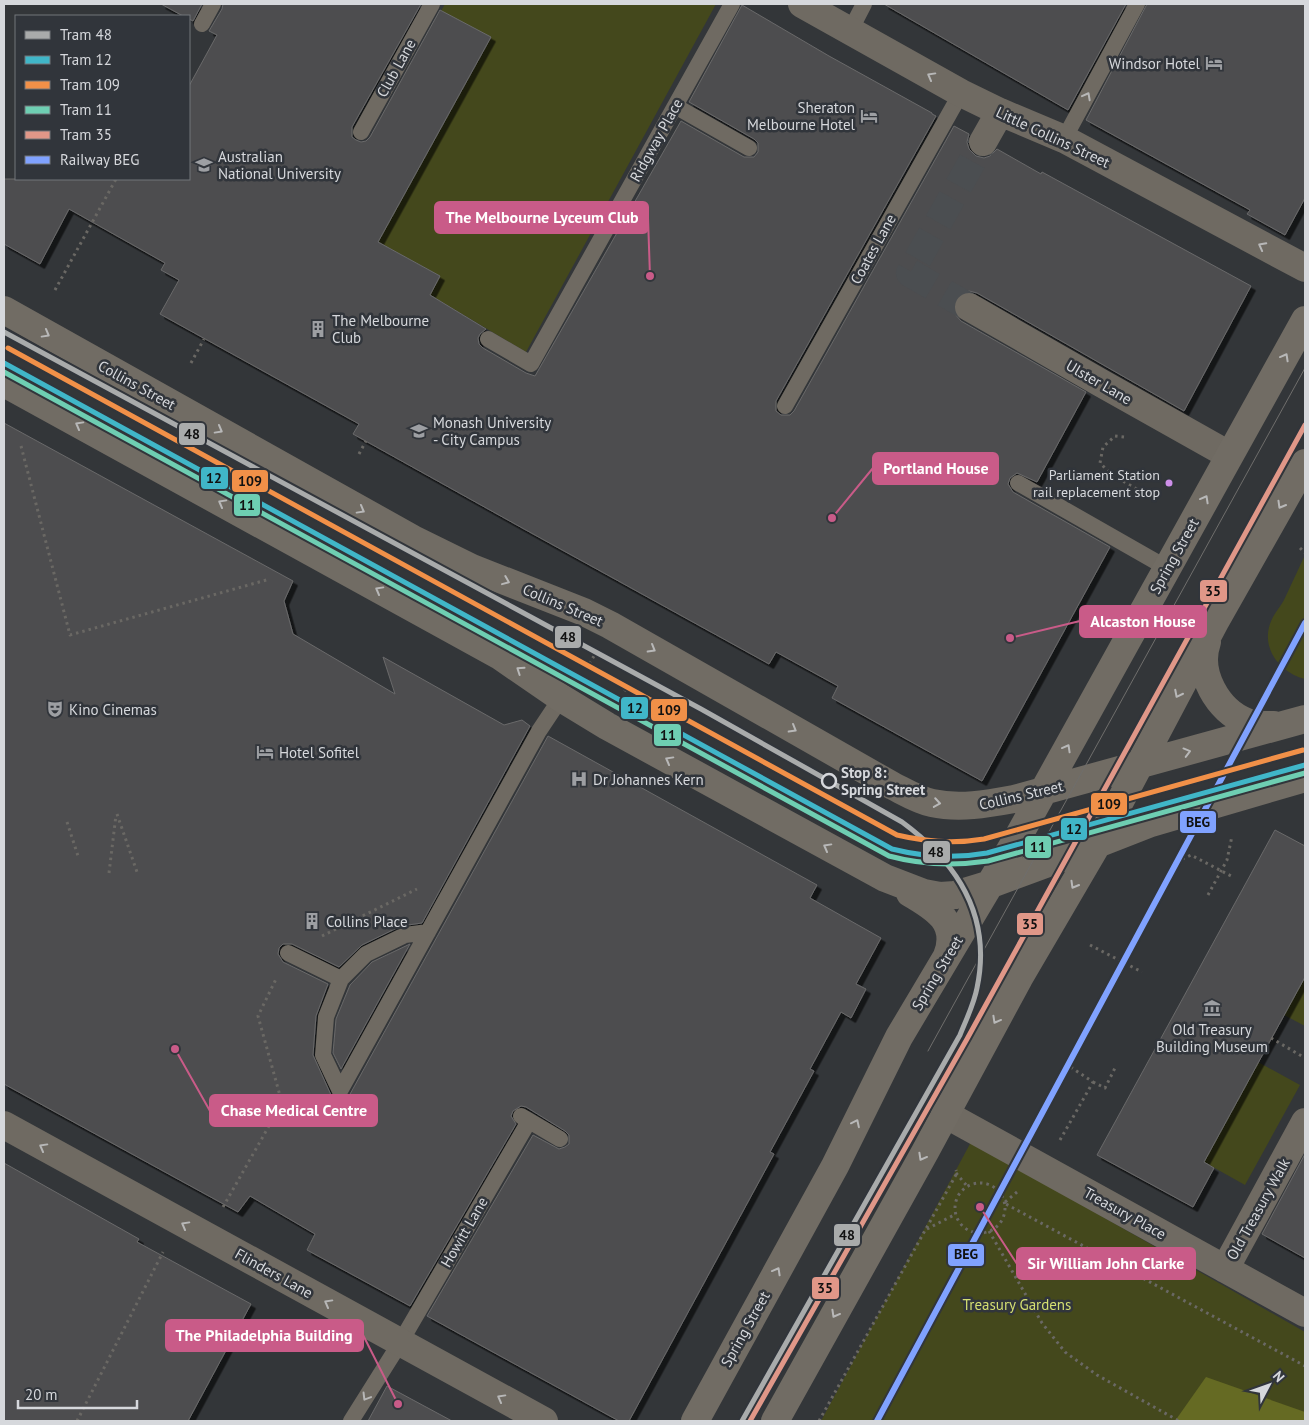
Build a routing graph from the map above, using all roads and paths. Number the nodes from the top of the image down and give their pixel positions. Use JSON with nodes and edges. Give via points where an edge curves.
{"nodes":[{"id":1,"x":214,"y":4,"type":"edge"},
{"id":2,"x":432,"y":4,"type":"edge"},
{"id":3,"x":732,"y":4,"type":"edge"},
{"id":4,"x":802,"y":4,"type":"edge"},
{"id":5,"x":864,"y":4,"type":"edge"},
{"id":6,"x":1137,"y":4,"type":"edge"},
{"id":7,"x":202,"y":24,"type":"dead end"},
{"id":8,"x":850,"y":31,"type":"junction"},
{"id":9,"x":961,"y":92,"type":"junction"},
{"id":10,"x":675,"y":106,"type":"junction"},
{"id":11,"x":1000,"y":112,"type":"junction"},
{"id":12,"x":361,"y":132,"type":"dead end"},
{"id":13,"x":1064,"y":139,"type":"junction"},
{"id":14,"x":983,"y":142,"type":"tunnel mouth"},
{"id":15,"x":749,"y":148,"type":"dead end"},
{"id":16,"x":115,"y":180,"type":"edge"},
{"id":17,"x":1305,"y":268,"type":"edge"},
{"id":18,"x":55,"y":290,"type":"dead end"},
{"id":19,"x":969,"y":307,"type":"tunnel mouth"},
{"id":20,"x":4,"y":310,"type":"edge"},
{"id":21,"x":1305,"y":320,"type":"edge"},
{"id":22,"x":204,"y":339,"type":"dead end"},
{"id":23,"x":488,"y":340,"type":"dead end"},
{"id":24,"x":191,"y":363,"type":"dead end"},
{"id":25,"x":4,"y":383,"type":"edge"},
{"id":26,"x":785,"y":406,"type":"dead end"},
{"id":27,"x":1130,"y":439,"type":"dead end"},
{"id":28,"x":366,"y":441,"type":"dead end"},
{"id":29,"x":21,"y":446,"type":"dead end"},
{"id":30,"x":359,"y":454,"type":"dead end"},
{"id":31,"x":1229,"y":455,"type":"junction"},
{"id":32,"x":1305,"y":463,"type":"edge"},
{"id":33,"x":1018,"y":483,"type":"dead end"},
{"id":34,"x":1144,"y":493,"type":"dead end"},
{"id":35,"x":1305,"y":547,"type":"edge"},
{"id":36,"x":1305,"y":553,"type":"edge"},
{"id":37,"x":1168,"y":568,"type":"junction"},
{"id":38,"x":270,"y":579,"type":"dead end"},
{"id":39,"x":1216,"y":620,"type":"junction"},
{"id":40,"x":610,"y":625,"type":"junction"},
{"id":41,"x":560,"y":698,"type":"junction"},
{"id":42,"x":1293,"y":722,"type":"edge"},
{"id":43,"x":607,"y":726,"type":"junction"},
{"id":44,"x":1140,"y":764,"type":"junction"},
{"id":45,"x":1305,"y":778,"type":"edge"},
{"id":46,"x":1044,"y":791,"type":"junction"},
{"id":47,"x":67,"y":822,"type":"dead end"},
{"id":48,"x":1232,"y":832,"type":"dead end"},
{"id":49,"x":1098,"y":844,"type":"junction"},
{"id":50,"x":78,"y":856,"type":"dead end"},
{"id":51,"x":870,"y":870,"type":"junction"},
{"id":52,"x":1221,"y":871,"type":"junction"},
{"id":53,"x":137,"y":872,"type":"dead end"},
{"id":54,"x":108,"y":873,"type":"dead end"},
{"id":55,"x":1233,"y":877,"type":"dead end"},
{"id":56,"x":991,"y":884,"type":"junction"},
{"id":57,"x":418,"y":888,"type":"dead end"},
{"id":58,"x":1208,"y":895,"type":"dead end"},
{"id":59,"x":428,"y":932,"type":"junction"},
{"id":60,"x":1090,"y":945,"type":"dead end"},
{"id":61,"x":288,"y":952,"type":"junction"},
{"id":62,"x":945,"y":958,"type":"junction"},
{"id":63,"x":1122,"y":962,"type":"junction"},
{"id":64,"x":1142,"y":972,"type":"dead end"},
{"id":65,"x":341,"y":979,"type":"junction"},
{"id":66,"x":1272,"y":1038,"type":"dead end"},
{"id":67,"x":1305,"y":1058,"type":"edge"},
{"id":68,"x":1116,"y":1066,"type":"dead end"},
{"id":69,"x":1093,"y":1082,"type":"junction"},
{"id":70,"x":945,"y":1114,"type":"junction"},
{"id":71,"x":1305,"y":1122,"type":"edge"},
{"id":72,"x":4,"y":1125,"type":"edge"},
{"id":73,"x":1064,"y":1132,"type":"dead end"},
{"id":74,"x":560,"y":1140,"type":"dead end"},
{"id":75,"x":957,"y":1174,"type":"dead end"},
{"id":76,"x":967,"y":1186,"type":"junction"},
{"id":77,"x":1004,"y":1203,"type":"junction"},
{"id":78,"x":221,"y":1210,"type":"dead end"},
{"id":79,"x":956,"y":1214,"type":"junction"},
{"id":80,"x":926,"y":1229,"type":"dead end"},
{"id":81,"x":989,"y":1231,"type":"junction"},
{"id":82,"x":164,"y":1251,"type":"dead end"},
{"id":83,"x":1225,"y":1269,"type":"junction"},
{"id":84,"x":1305,"y":1313,"type":"edge"},
{"id":85,"x":400,"y":1343,"type":"junction"},
{"id":86,"x":1305,"y":1366,"type":"edge"},
{"id":87,"x":77,"y":1421,"type":"edge"},
{"id":88,"x":351,"y":1421,"type":"edge"},
{"id":89,"x":544,"y":1421,"type":"edge"},
{"id":90,"x":695,"y":1421,"type":"edge"},
{"id":91,"x":775,"y":1421,"type":"edge"},
{"id":92,"x":1179,"y":1421,"type":"edge"}],
"edges":[{"from":1,"to":7,"type":"lane"},
{"from":2,"to":12,"type":"lane","name":"Club Lane"},
{"from":3,"to":10,"type":"lane","name":"Ridgway Place"},
{"from":4,"to":8,"type":"street","name":"Little Collins Street"},
{"from":5,"to":8,"type":"lane"},
{"from":13,"to":6,"type":"lane","one_way":true},
{"from":9,"to":8,"type":"street","name":"Little Collins Street","one_way":true},
{"from":9,"to":11,"type":"street","name":"Little Collins Street"},
{"from":9,"to":26,"type":"lane","name":"Coates Lane"},
{"from":10,"to":15,"type":"lane"},
{"from":10,"to":23,"type":"lane","name":"Ridgway Place","via":[[532,364]]},
{"from":11,"to":13,"type":"street","name":"Little Collins Street"},
{"from":11,"to":14,"type":"street"},
{"from":17,"to":13,"type":"street","name":"Little Collins Street","one_way":true},
{"from":16,"to":18,"type":"path"},
{"from":19,"to":31,"type":"street","name":"Ulster Lane"},
{"from":20,"to":40,"type":"street","name":"Collins Street","one_way":true,"via":[[443,555]]},
{"from":31,"to":21,"type":"street","name":"Spring Street","one_way":true},
{"from":22,"to":24,"type":"path"},
{"from":41,"to":25,"type":"street","one_way":true,"via":[[500,656]]},
{"from":27,"to":34,"type":"path","via":[[1115,436],[1103,447],[1100,463],[1112,475]]},
{"from":28,"to":30,"type":"path"},
{"from":29,"to":38,"type":"path","via":[[70,635]]},
{"from":37,"to":31,"type":"street","name":"Spring Street","one_way":true},
{"from":32,"to":39,"type":"street","one_way":true},
{"from":33,"to":37,"type":"lane"},
{"from":35,"to":36,"type":"path","via":[[1300,548]]},
{"from":46,"to":37,"type":"street","name":"Spring Street","one_way":true},
{"from":39,"to":42,"type":"street","via":[[1206,646],[1205,665],[1207,679],[1221,702],[1245,722],[1256,725]]},
{"from":39,"to":44,"type":"street","one_way":true},
{"from":40,"to":43,"type":"path","via":[[589,664],[628,685]]},
{"from":40,"to":46,"type":"street","name":"Collins Street","one_way":true,"via":[[921,800],[971,806]]},
{"from":41,"to":43,"type":"street"},
{"from":41,"to":59,"type":"lane"},
{"from":44,"to":42,"type":"street","name":"Collins Street","one_way":true},
{"from":51,"to":43,"type":"street","one_way":true},
{"from":44,"to":46,"type":"street","name":"Collins Street"},
{"from":44,"to":49,"type":"street"},
{"from":45,"to":49,"type":"street","via":[[1172,816]]},
{"from":46,"to":56,"type":"street","name":"Spring Street"},
{"from":47,"to":50,"type":"path"},
{"from":48,"to":52,"type":"path","via":[[1227,860]]},
{"from":49,"to":56,"type":"street"},
{"from":49,"to":70,"type":"street","one_way":true,"via":[[1019,978]]},
{"from":51,"to":56,"type":"street","via":[[898,884],[940,896]]},
{"from":51,"to":62,"type":"street","via":[[942,915],[950,933]]},
{"from":52,"to":55,"type":"path"},
{"from":52,"to":58,"type":"path"},
{"from":52,"to":63,"type":"path","via":[[1191,855],[1180,860]]},
{"from":53,"to":54,"type":"path","via":[[117,814]]},
{"from":56,"to":62,"type":"street","name":"Spring Street"},
{"from":57,"to":61,"type":"path"},
{"from":59,"to":65,"type":"lane","via":[[405,935],[366,954]]},
{"from":59,"to":65,"type":"lane","via":[[340,1091],[323,1055],[326,1016]]},
{"from":60,"to":63,"type":"path"},
{"from":61,"to":65,"type":"lane"},
{"from":61,"to":78,"type":"path","via":[[258,1016],[282,1103]]},
{"from":90,"to":62,"type":"street","name":"Spring Street","one_way":true,"via":[[835,1166],[899,1037]]},
{"from":63,"to":64,"type":"path"},
{"from":63,"to":69,"type":"path","via":[[1070,1055],[1074,1071]]},
{"from":66,"to":67,"type":"path"},
{"from":68,"to":69,"type":"path","via":[[1105,1088]]},
{"from":69,"to":73,"type":"path"},
{"from":70,"to":83,"type":"street","name":"Treasury Place"},
{"from":70,"to":91,"type":"street","one_way":true},
{"from":71,"to":83,"type":"street","name":"Old Treasury Walk"},
{"from":85,"to":72,"type":"street","name":"Flinders Lane","one_way":true},
{"from":74,"to":85,"type":"lane","name":"Howitt Lane","via":[[525,1119]]},
{"from":75,"to":76,"type":"path"},
{"from":76,"to":77,"type":"path","via":[[974,1183],[990,1185],[1002,1196]]},
{"from":76,"to":79,"type":"path","via":[[956,1198]]},
{"from":77,"to":81,"type":"path","via":[[1005,1212],[1001,1220]]},
{"from":77,"to":86,"type":"path"},
{"from":79,"to":80,"type":"path"},
{"from":79,"to":81,"type":"path","via":[[972,1232]]},
{"from":81,"to":92,"type":"path","via":[[1042,1323],[1065,1352],[1097,1375]]},
{"from":82,"to":87,"type":"path"},
{"from":83,"to":84,"type":"street","name":"Treasury Place"},
{"from":85,"to":88,"type":"lane","name":"Howitt Lane","one_way":true},
{"from":89,"to":85,"type":"street","name":"Flinders Lane","one_way":true}]}
